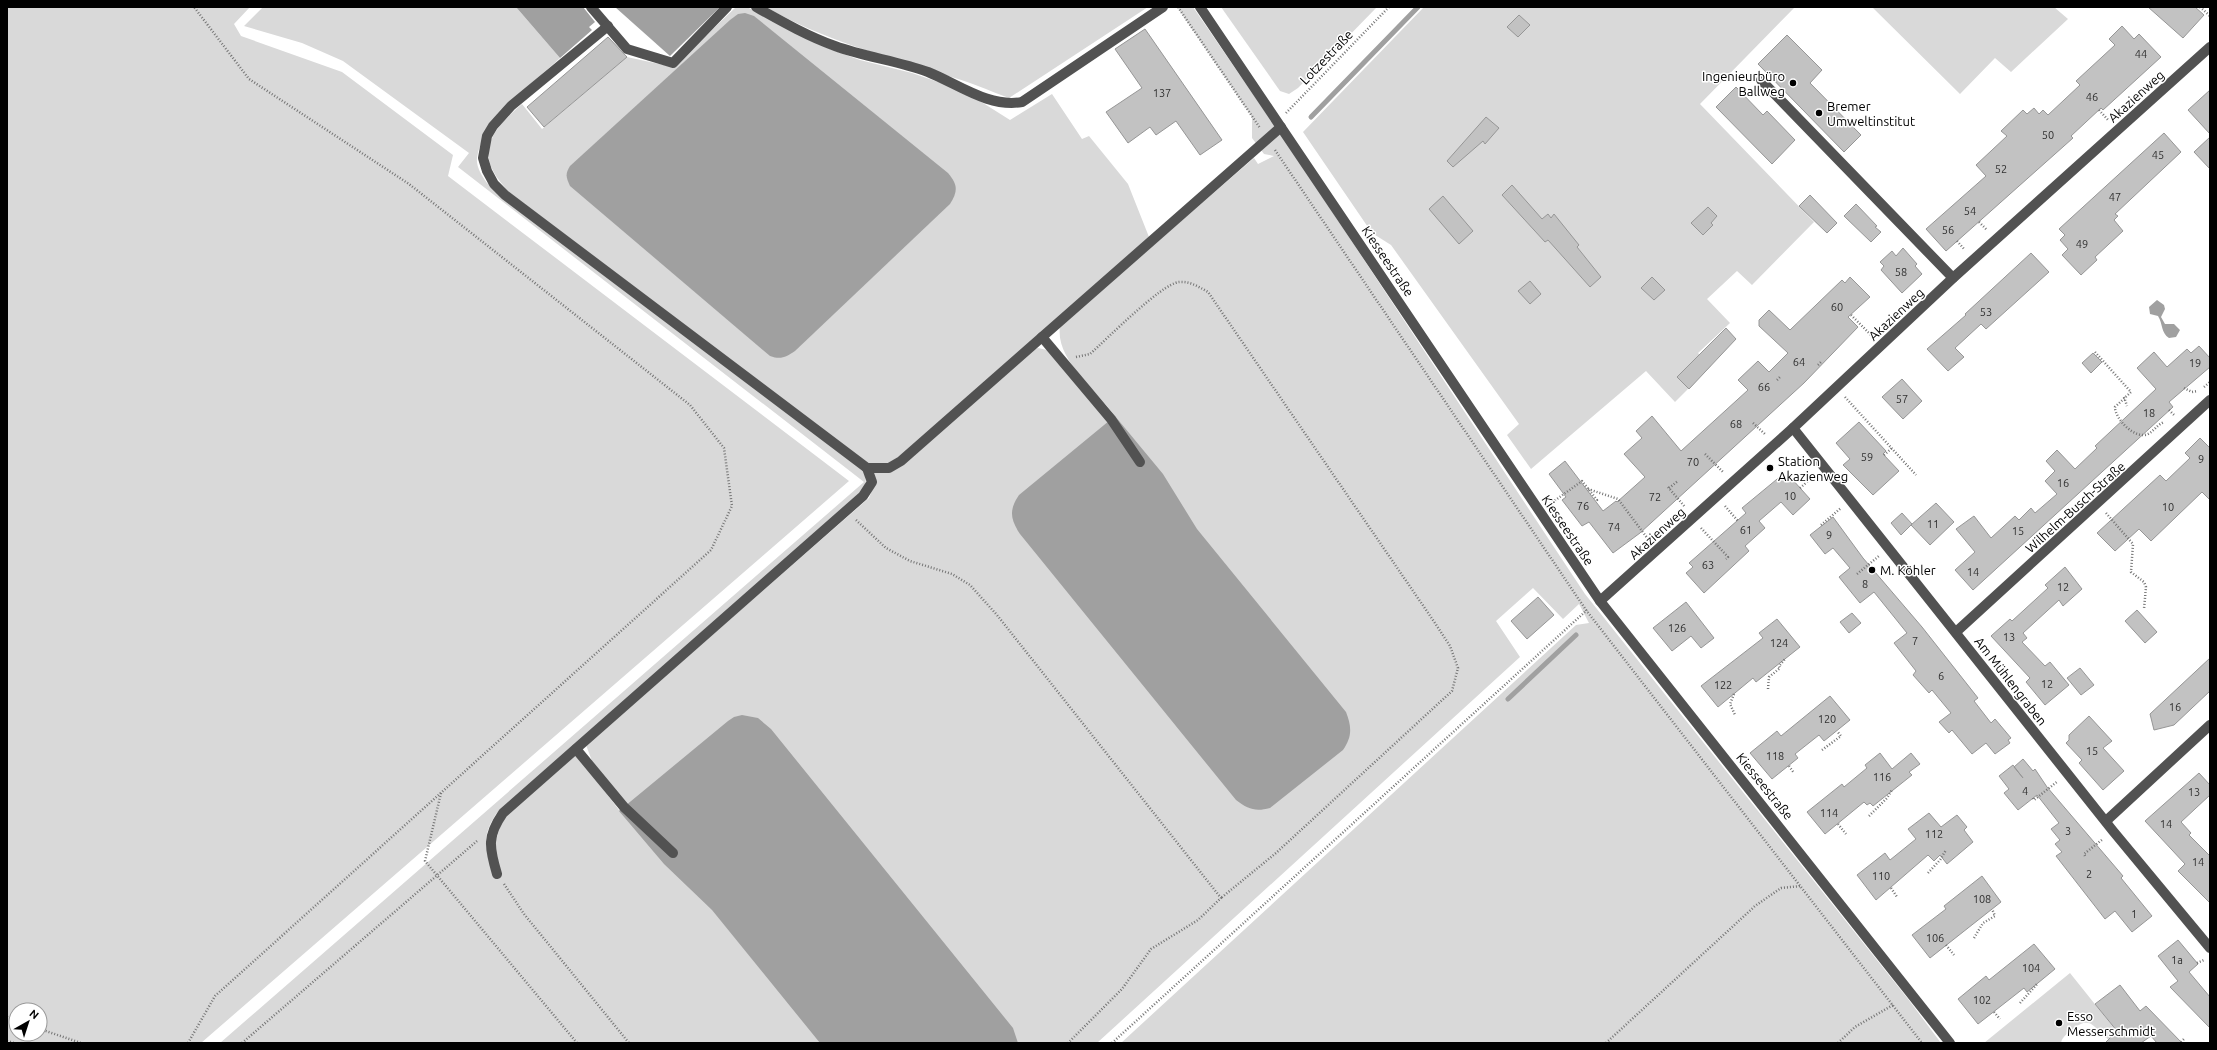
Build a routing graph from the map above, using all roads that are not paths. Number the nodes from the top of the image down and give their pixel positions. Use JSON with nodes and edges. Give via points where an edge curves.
{"nodes":[{"id":1,"x":591,"y":7,"type":"edge"},
{"id":2,"x":727,"y":7,"type":"edge"},
{"id":3,"x":756,"y":7,"type":"edge"},
{"id":4,"x":1163,"y":7,"type":"edge"},
{"id":5,"x":1200,"y":7,"type":"edge"},
{"id":6,"x":608,"y":26,"type":"junction"},
{"id":7,"x":2210,"y":47,"type":"edge"},
{"id":8,"x":1761,"y":80,"type":"dead end"},
{"id":9,"x":1279,"y":124,"type":"junction"},
{"id":10,"x":1953,"y":278,"type":"junction"},
{"id":11,"x":1042,"y":337,"type":"junction"},
{"id":12,"x":2210,"y":400,"type":"edge"},
{"id":13,"x":1793,"y":428,"type":"junction"},
{"id":14,"x":1140,"y":462,"type":"dead end"},
{"id":15,"x":867,"y":468,"type":"junction"},
{"id":16,"x":1600,"y":601,"type":"junction"},
{"id":17,"x":1956,"y":632,"type":"junction"},
{"id":18,"x":2210,"y":725,"type":"edge"},
{"id":19,"x":576,"y":748,"type":"junction"},
{"id":20,"x":2106,"y":821,"type":"junction"},
{"id":21,"x":673,"y":853,"type":"dead end"},
{"id":22,"x":497,"y":874,"type":"road end"},
{"id":23,"x":2210,"y":948,"type":"edge"},
{"id":24,"x":1950,"y":1043,"type":"edge"}],
"edges":[{"from":1,"to":6,"type":"street"},
{"from":2,"to":6,"type":"street","via":[[673,63],[627,49]]},
{"from":3,"to":4,"type":"street","via":[[785,24],[834,46],[927,72],[994,102],[1010,104],[1022,102]]},
{"from":5,"to":9,"type":"street","name":"Kiesseestraße"},
{"from":6,"to":15,"type":"street","via":[[502,116],[488,136],[484,148],[483,158],[494,184],[505,195]]},
{"from":7,"to":10,"type":"street","name":"Akazienweg"},
{"from":8,"to":10,"type":"street"},
{"from":9,"to":11,"type":"street","via":[[1268,139]]},
{"from":9,"to":16,"type":"street","name":"Kiesseestraße"},
{"from":10,"to":13,"type":"street","name":"Akazienweg"},
{"from":11,"to":14,"type":"street","via":[[1112,419]]},
{"from":11,"to":15,"type":"street","via":[[901,461],[889,468]]},
{"from":12,"to":17,"type":"street","name":"Wilhelm-Busch-Straße"},
{"from":13,"to":16,"type":"street","name":"Akazienweg"},
{"from":13,"to":17,"type":"street","name":"Am Mühlengraben"},
{"from":15,"to":19,"type":"street","via":[[872,482],[863,496]]},
{"from":16,"to":24,"type":"street","name":"Kiesseestraße"},
{"from":17,"to":20,"type":"street","name":"Am Mühlengraben"},
{"from":18,"to":20,"type":"street"},
{"from":19,"to":21,"type":"street","via":[[624,807]]},
{"from":19,"to":22,"type":"street","via":[[503,813],[494,826],[490,848]]},
{"from":20,"to":23,"type":"street","name":"Am Mühlengraben"}]}
